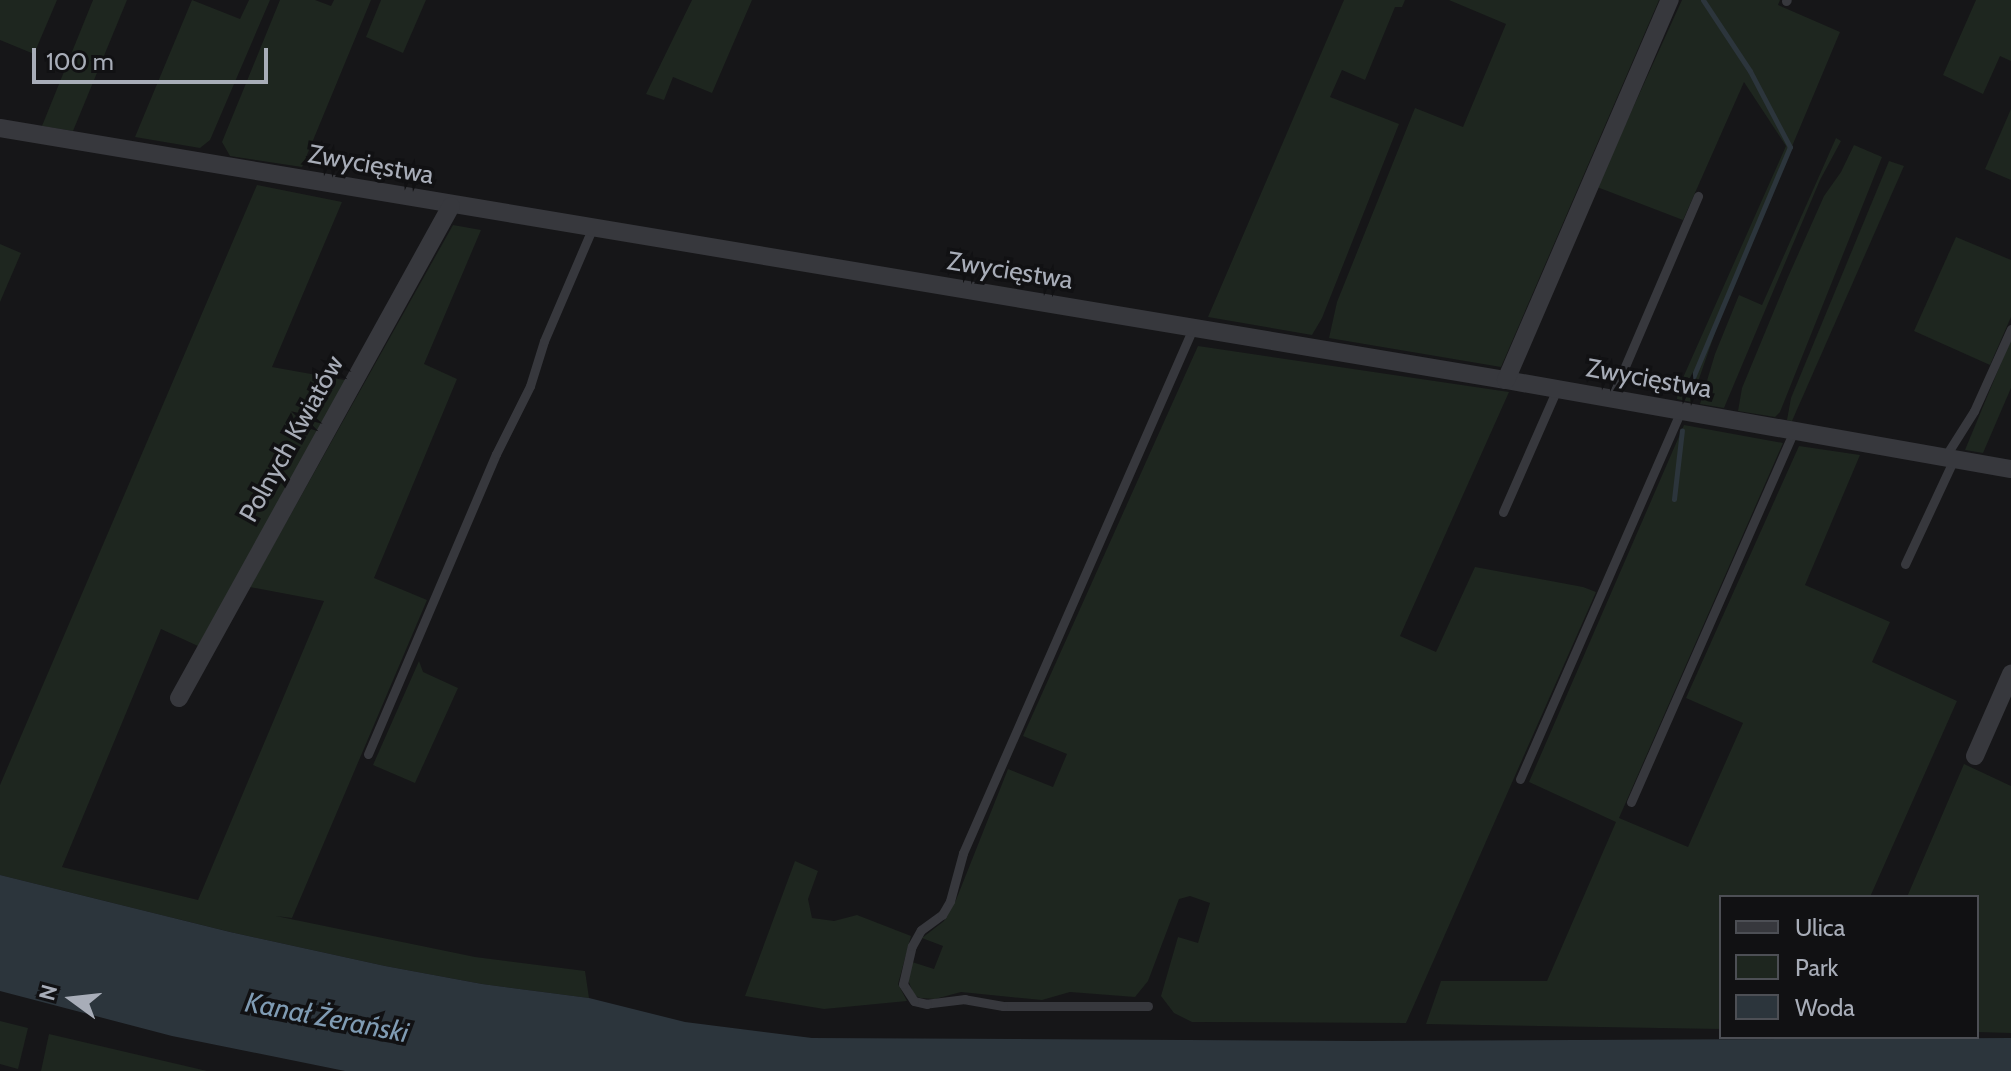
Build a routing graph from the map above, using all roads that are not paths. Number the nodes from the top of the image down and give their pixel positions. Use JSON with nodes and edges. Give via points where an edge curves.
{"nodes":[{"id":1,"x":1670,"y":0,"type":"edge"},
{"id":2,"x":1,"y":132,"type":"edge"},
{"id":3,"x":1698,"y":196,"type":"dead end"},
{"id":4,"x":451,"y":206,"type":"junction"},
{"id":5,"x":592,"y":229,"type":"junction"},
{"id":6,"x":1193,"y":328,"type":"junction"},
{"id":7,"x":2011,"y":329,"type":"edge"},
{"id":8,"x":1506,"y":380,"type":"junction"},
{"id":9,"x":1557,"y":389,"type":"junction"},
{"id":10,"x":1611,"y":399,"type":"junction"},
{"id":11,"x":1681,"y":411,"type":"junction"},
{"id":12,"x":1794,"y":431,"type":"junction"},
{"id":13,"x":1950,"y":458,"type":"junction"},
{"id":14,"x":2011,"y":469,"type":"edge"},
{"id":15,"x":1503,"y":512,"type":"dead end"},
{"id":16,"x":1905,"y":564,"type":"dead end"},
{"id":17,"x":2011,"y":674,"type":"edge"},
{"id":18,"x":179,"y":698,"type":"dead end"},
{"id":19,"x":368,"y":754,"type":"dead end"},
{"id":20,"x":1975,"y":756,"type":"dead end"},
{"id":21,"x":1520,"y":779,"type":"dead end"},
{"id":22,"x":1631,"y":802,"type":"dead end"},
{"id":23,"x":1148,"y":1006,"type":"dead end"}],
"edges":[{"from":1,"to":8,"type":"street"},
{"from":2,"to":4,"type":"street","name":"Zwycięstwa"},
{"from":3,"to":10,"type":"lane"},
{"from":4,"to":5,"type":"street","name":"Zwycięstwa"},
{"from":4,"to":18,"type":"street","name":"Polnych Kwiatów"},
{"from":5,"to":6,"type":"street","name":"Zwycięstwa"},
{"from":5,"to":19,"type":"lane","via":[[530,386]]},
{"from":6,"to":8,"type":"street","name":"Zwycięstwa"},
{"from":6,"to":23,"type":"lane","via":[[963,853],[950,901],[942,915],[921,930],[903,984],[914,1001],[927,1004],[965,999],[1003,1006]]},
{"from":7,"to":13,"type":"lane"},
{"from":8,"to":9,"type":"street","name":"Zwycięstwa"},
{"from":9,"to":10,"type":"street","name":"Zwycięstwa"},
{"from":9,"to":15,"type":"lane"},
{"from":10,"to":11,"type":"street","name":"Zwycięstwa"},
{"from":11,"to":12,"type":"street","name":"Zwycięstwa"},
{"from":11,"to":21,"type":"lane"},
{"from":12,"to":13,"type":"street","name":"Zwycięstwa"},
{"from":12,"to":22,"type":"lane"},
{"from":13,"to":14,"type":"street","name":"Zwycięstwa"},
{"from":13,"to":16,"type":"lane"},
{"from":17,"to":20,"type":"street"}]}
